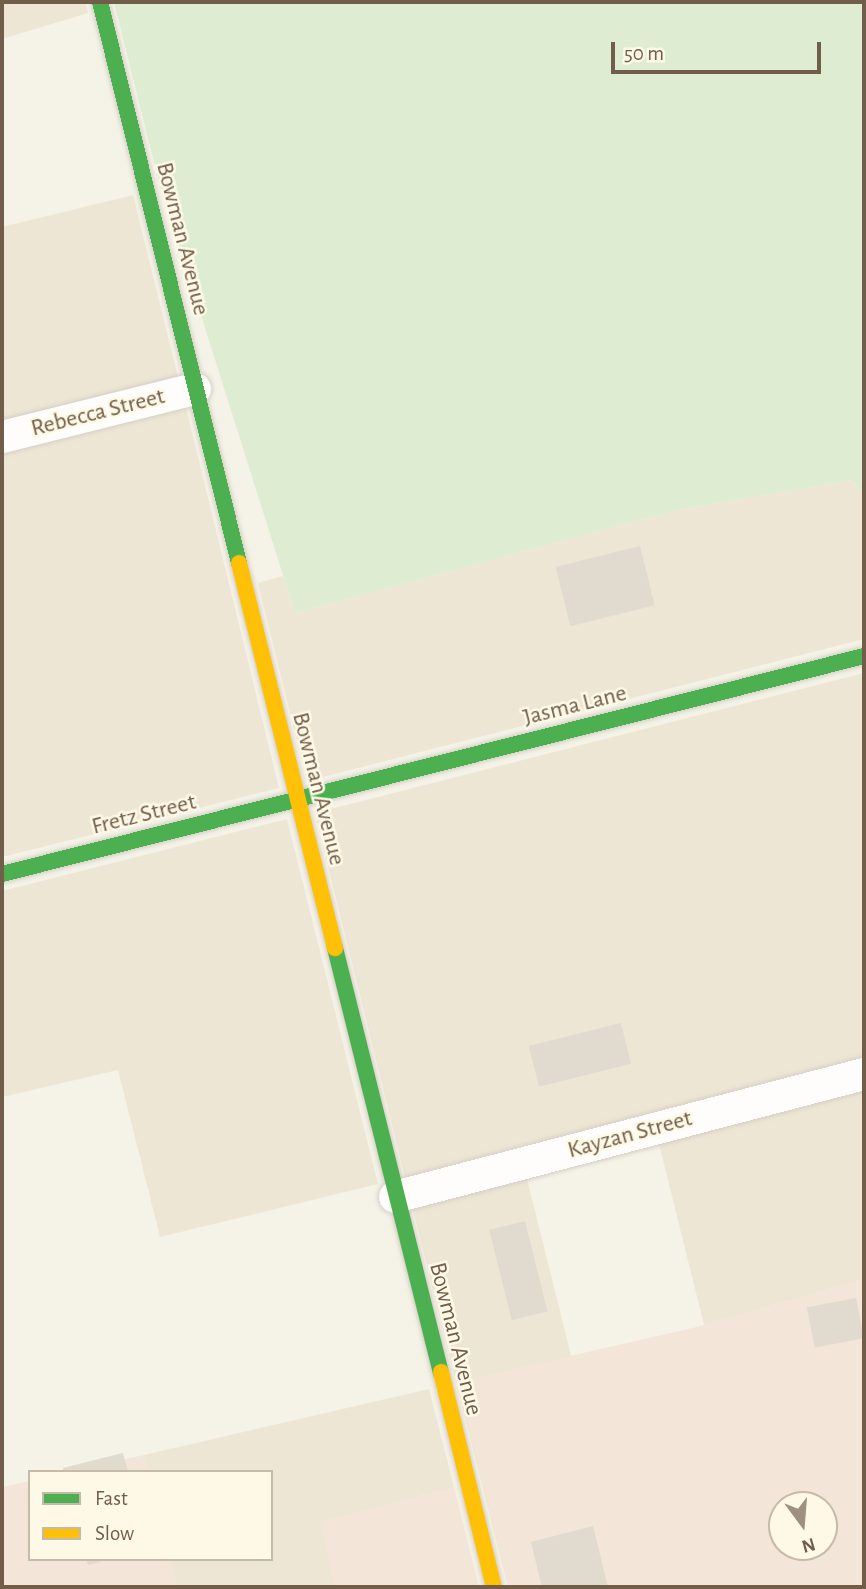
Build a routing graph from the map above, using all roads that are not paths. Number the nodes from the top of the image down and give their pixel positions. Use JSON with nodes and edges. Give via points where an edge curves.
{"nodes":[{"id":1,"x":100,"y":2,"type":"edge"},
{"id":2,"x":195,"y":389,"type":"junction"},
{"id":3,"x":2,"y":437,"type":"edge"},
{"id":4,"x":864,"y":656,"type":"edge"},
{"id":5,"x":297,"y":800,"type":"junction"},
{"id":6,"x":2,"y":874,"type":"edge"},
{"id":7,"x":864,"y":1074,"type":"edge"},
{"id":8,"x":395,"y":1197,"type":"junction"},
{"id":9,"x":494,"y":1587,"type":"edge"}],
"edges":[{"from":1,"to":2,"type":"street","name":"Bowman Avenue"},
{"from":2,"to":3,"type":"street","name":"Rebecca Street"},
{"from":2,"to":5,"type":"street","name":"Bowman Avenue"},
{"from":4,"to":5,"type":"street","name":"Jasma Lane"},
{"from":5,"to":6,"type":"street","name":"Fretz Street"},
{"from":5,"to":8,"type":"street","name":"Bowman Avenue"},
{"from":7,"to":8,"type":"street","name":"Kayzan Street"},
{"from":8,"to":9,"type":"street","name":"Bowman Avenue"}]}
